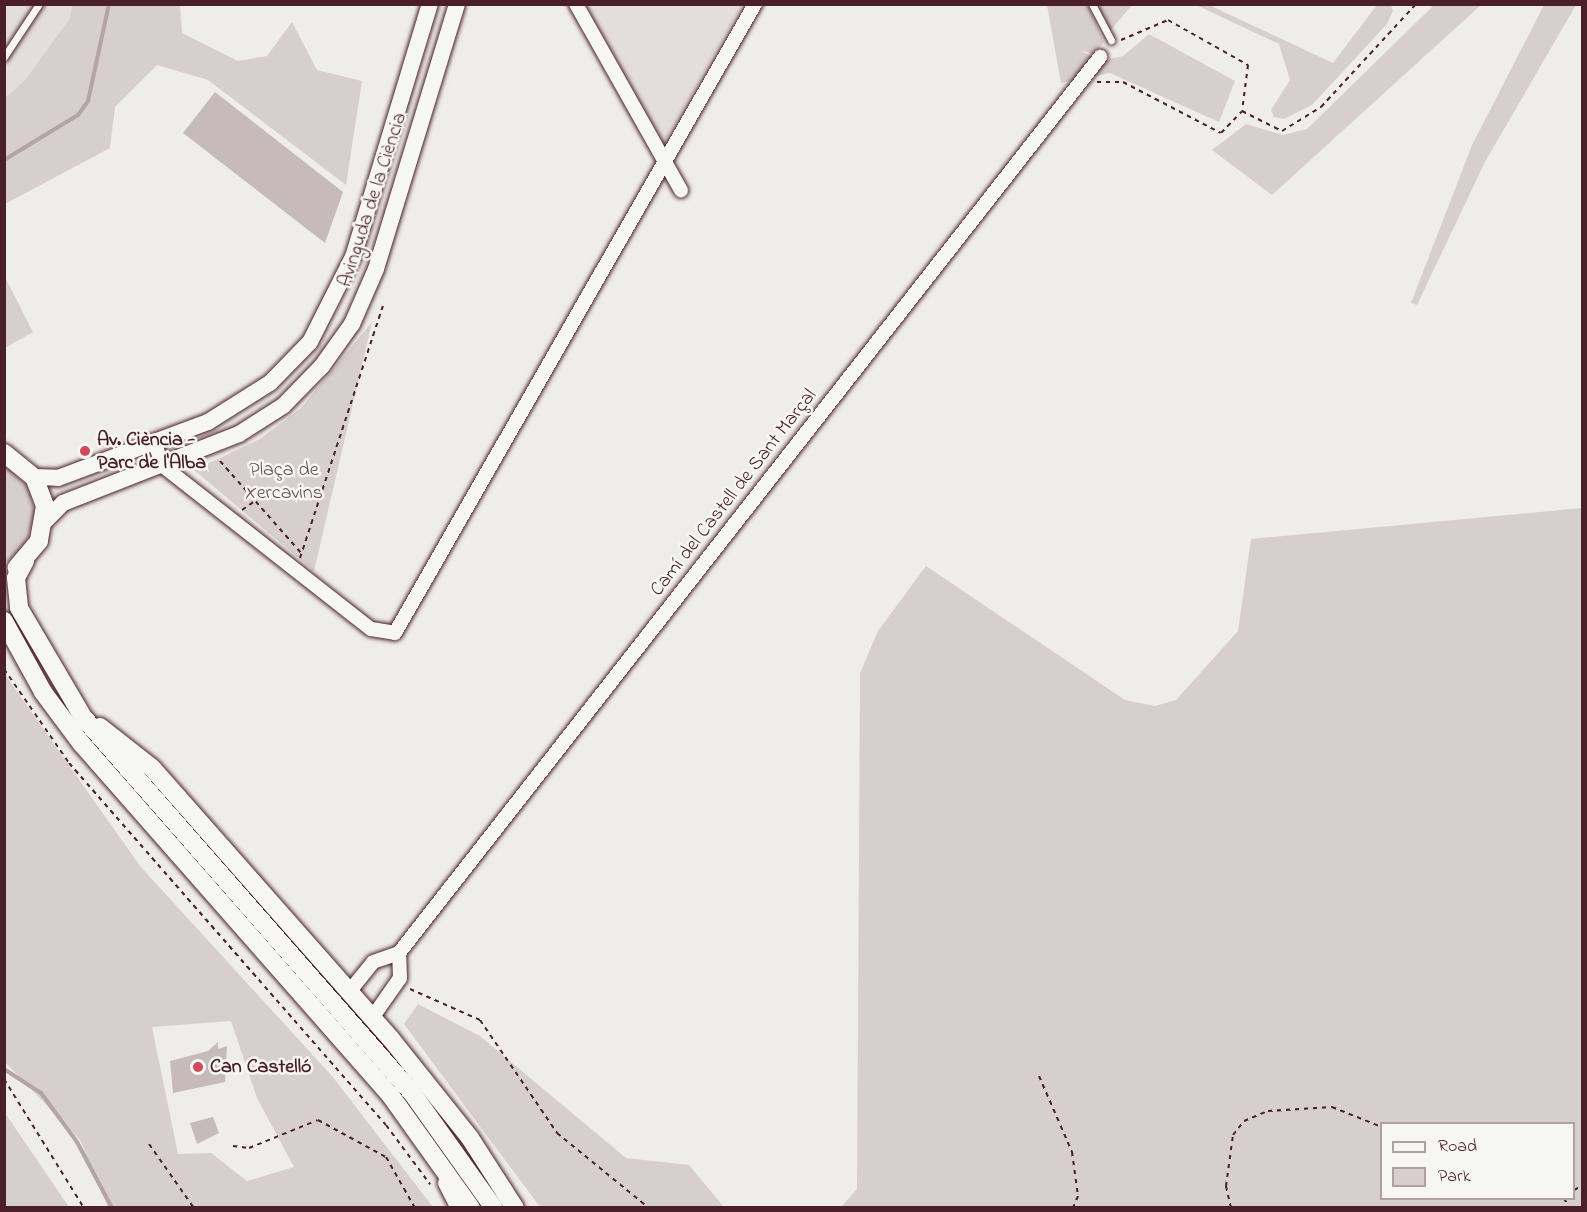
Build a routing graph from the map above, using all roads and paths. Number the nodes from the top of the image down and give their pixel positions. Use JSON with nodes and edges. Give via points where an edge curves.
{"nodes":[{"id":1,"x":39,"y":4,"type":"edge"},
{"id":2,"x":430,"y":4,"type":"edge"},
{"id":3,"x":457,"y":4,"type":"edge"},
{"id":4,"x":576,"y":4,"type":"edge"},
{"id":5,"x":755,"y":4,"type":"edge"},
{"id":6,"x":1092,"y":4,"type":"edge"},
{"id":7,"x":1416,"y":4,"type":"edge"},
{"id":8,"x":1113,"y":42,"type":"joint"},
{"id":9,"x":4,"y":57,"type":"edge"},
{"id":10,"x":1100,"y":57,"type":"dead end"},
{"id":11,"x":1077,"y":86,"type":"junction"},
{"id":12,"x":1242,"y":111,"type":"junction"},
{"id":13,"x":665,"y":162,"type":"junction"},
{"id":14,"x":681,"y":190,"type":"dead end"},
{"id":15,"x":384,"y":303,"type":"dead end"},
{"id":16,"x":154,"y":442,"type":"junction"},
{"id":17,"x":4,"y":453,"type":"edge"},
{"id":18,"x":220,"y":461,"type":"dead end"},
{"id":19,"x":163,"y":466,"type":"junction"},
{"id":20,"x":34,"y":477,"type":"junction"},
{"id":21,"x":255,"y":501,"type":"junction"},
{"id":22,"x":235,"y":514,"type":"dead end"},
{"id":23,"x":45,"y":521,"type":"junction"},
{"id":24,"x":302,"y":554,"type":"junction"},
{"id":25,"x":25,"y":561,"type":"junction"},
{"id":26,"x":297,"y":563,"type":"dead end"},
{"id":27,"x":4,"y":574,"type":"edge"},
{"id":28,"x":4,"y":621,"type":"edge"},
{"id":29,"x":4,"y":669,"type":"edge"},
{"id":30,"x":83,"y":717,"type":"junction"},
{"id":31,"x":399,"y":953,"type":"junction"},
{"id":32,"x":399,"y":978,"type":"junction"},
{"id":33,"x":349,"y":992,"type":"junction"},
{"id":34,"x":372,"y":1018,"type":"junction"},
{"id":35,"x":1039,"y":1076,"type":"dead end"},
{"id":36,"x":4,"y":1078,"type":"edge"},
{"id":37,"x":1380,"y":1126,"type":"edge"},
{"id":38,"x":149,"y":1144,"type":"dead end"},
{"id":39,"x":233,"y":1146,"type":"dead end"},
{"id":40,"x":438,"y":1158,"type":"junction"},
{"id":41,"x":435,"y":1190,"type":"dead end"},
{"id":42,"x":84,"y":1208,"type":"edge"},
{"id":43,"x":194,"y":1208,"type":"edge"},
{"id":44,"x":415,"y":1208,"type":"edge"},
{"id":45,"x":458,"y":1208,"type":"edge"},
{"id":46,"x":471,"y":1208,"type":"edge"},
{"id":47,"x":494,"y":1208,"type":"edge"},
{"id":48,"x":515,"y":1208,"type":"edge"},
{"id":49,"x":649,"y":1208,"type":"edge"},
{"id":50,"x":1073,"y":1208,"type":"edge"},
{"id":51,"x":1231,"y":1208,"type":"edge"}],
"edges":[{"from":1,"to":9,"type":"lane"},
{"from":2,"to":16,"type":"street","name":"Avinguda de la Ciència","via":[[353,257],[325,320],[289,366],[249,399]]},
{"from":3,"to":19,"type":"street","name":"Avinguda de la Ciència","via":[[376,268],[352,324],[322,366],[283,406],[239,434]]},
{"from":4,"to":13,"type":"street"},
{"from":5,"to":13,"type":"street"},
{"from":6,"to":8,"type":"lane"},
{"from":7,"to":12,"type":"path","via":[[1308,119],[1282,131]]},
{"from":8,"to":12,"type":"path","via":[[1168,20],[1248,65]]},
{"from":10,"to":11,"type":"street","name":"Camí del Castell de Sant Marçal"},
{"from":11,"to":12,"type":"path","via":[[1123,82],[1221,133]]},
{"from":11,"to":31,"type":"street","name":"Camí del Castell de Sant Marçal"},
{"from":13,"to":14,"type":"street"},
{"from":13,"to":19,"type":"street","via":[[395,633],[371,629]]},
{"from":15,"to":24,"type":"path"},
{"from":16,"to":19,"type":"street"},
{"from":16,"to":20,"type":"street","name":"Avinguda de la Ciència","via":[[58,478]]},
{"from":17,"to":20,"type":"main road"},
{"from":18,"to":21,"type":"path"},
{"from":19,"to":23,"type":"street","name":"Avinguda de la Ciència","via":[[63,503]]},
{"from":20,"to":23,"type":"main road"},
{"from":21,"to":22,"type":"path"},
{"from":21,"to":24,"type":"path"},
{"from":23,"to":25,"type":"main road"},
{"from":24,"to":26,"type":"path"},
{"from":25,"to":27,"type":"main road"},
{"from":25,"to":30,"type":"main road","via":[[16,578],[19,608]]},
{"from":28,"to":40,"type":"main road","via":[[43,692],[81,743]]},
{"from":29,"to":41,"type":"path","via":[[69,764],[386,1125]]},
{"from":30,"to":33,"type":"main road","via":[[152,768]]},
{"from":30,"to":47,"type":"main road","via":[[410,1090]]},
{"from":31,"to":32,"type":"street"},
{"from":31,"to":33,"type":"street","via":[[373,962]]},
{"from":32,"to":34,"type":"street"},
{"from":32,"to":49,"type":"path","via":[[428,1001],[480,1020],[557,1133]]},
{"from":33,"to":34,"type":"main road"},
{"from":34,"to":48,"type":"main road","via":[[464,1130]]},
{"from":35,"to":50,"type":"path","via":[[1072,1152],[1078,1196]]},
{"from":36,"to":42,"type":"path"},
{"from":37,"to":51,"type":"path","via":[[1332,1107],[1268,1111],[1244,1121],[1233,1136],[1226,1186]]},
{"from":38,"to":43,"type":"path"},
{"from":39,"to":44,"type":"path","via":[[249,1148],[318,1120],[386,1157]]},
{"from":40,"to":45,"type":"street"},
{"from":40,"to":46,"type":"main road"}]}
